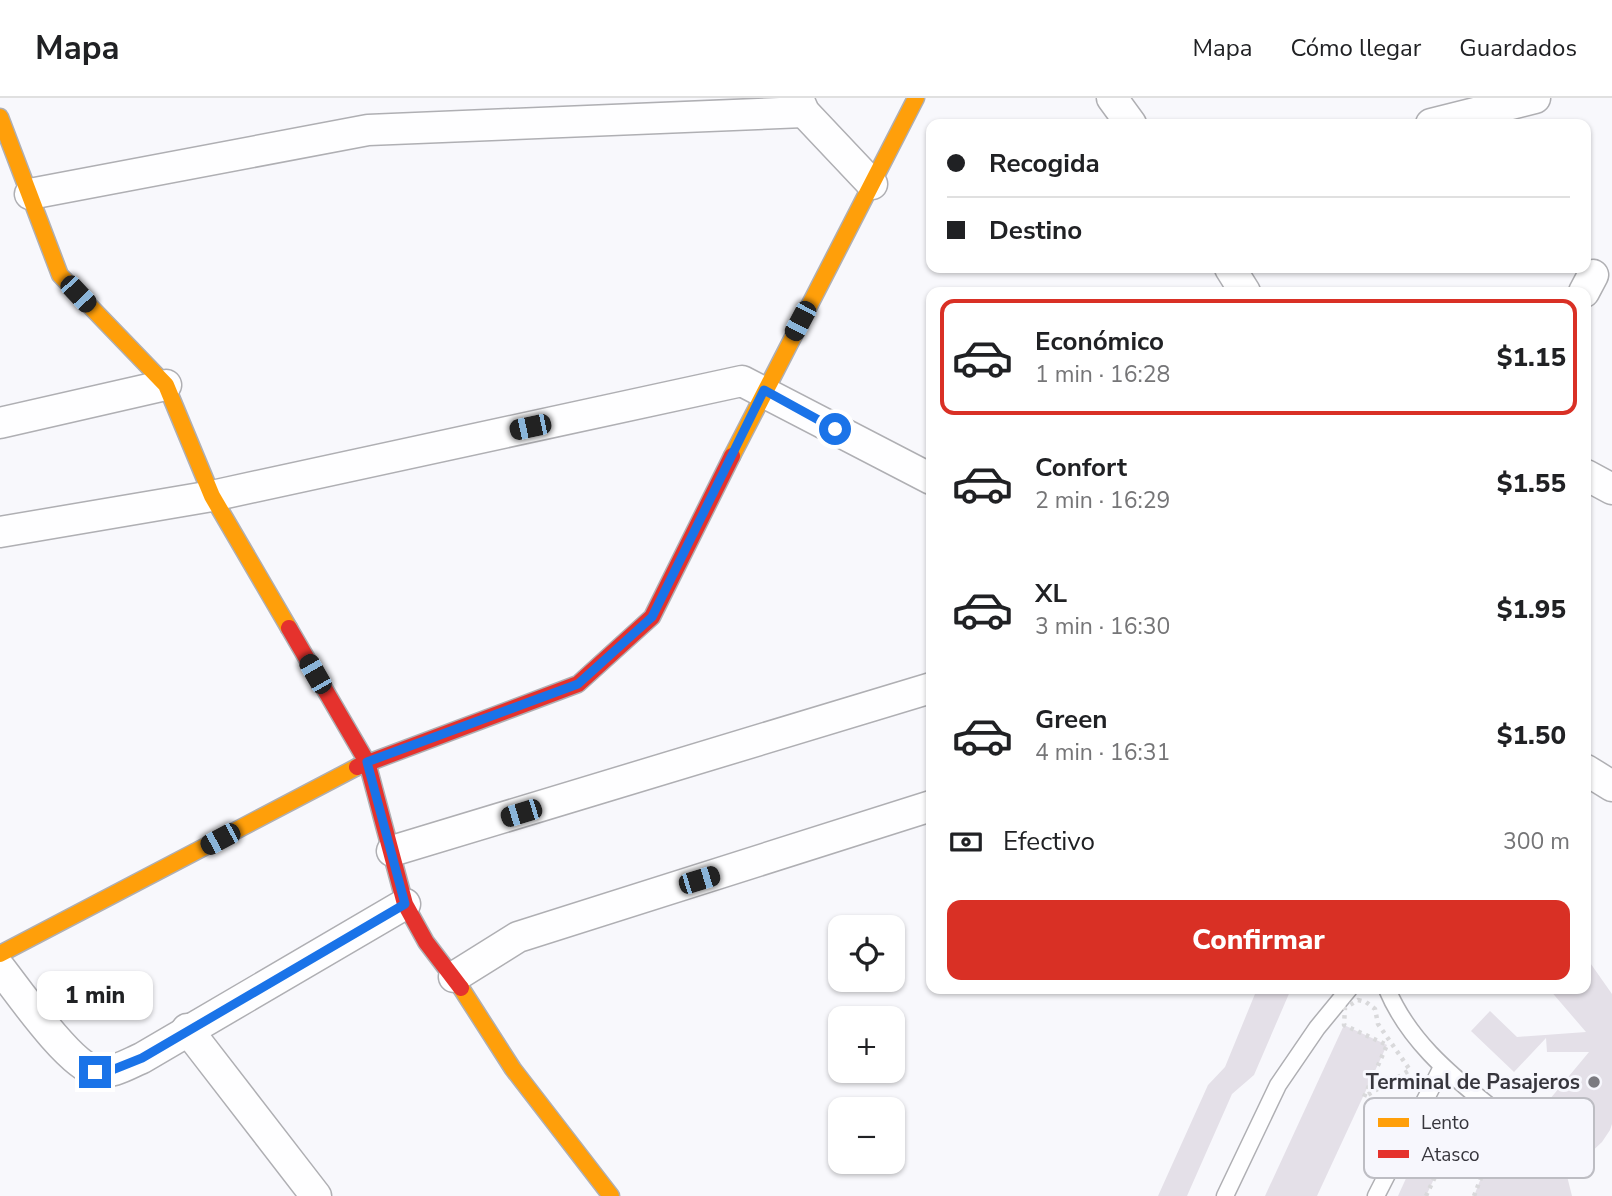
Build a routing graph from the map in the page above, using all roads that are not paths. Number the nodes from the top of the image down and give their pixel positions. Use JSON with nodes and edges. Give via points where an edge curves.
{"nodes":[{"id":1,"x":916,"y":98,"type":"edge"},
{"id":2,"x":1112,"y":98,"type":"edge"},
{"id":3,"x":1535,"y":98,"type":"edge"},
{"id":4,"x":801,"y":105,"type":"edge"},
{"id":5,"x":1127,"y":119,"type":"edge"},
{"id":6,"x":1451,"y":119,"type":"edge"},
{"id":7,"x":1,"y":123,"type":"edge"},
{"id":8,"x":872,"y":184,"type":"junction"},
{"id":9,"x":30,"y":194,"type":"junction"},
{"id":10,"x":166,"y":385,"type":"junction"},
{"id":11,"x":764,"y":390,"type":"junction"},
{"id":12,"x":0,"y":423,"type":"edge"},
{"id":13,"x":926,"y":476,"type":"edge"},
{"id":14,"x":1591,"y":478,"type":"edge"},
{"id":15,"x":1612,"y":489,"type":"edge"},
{"id":16,"x":212,"y":496,"type":"junction"},
{"id":17,"x":0,"y":532,"type":"edge"},
{"id":18,"x":926,"y":690,"type":"edge"},
{"id":19,"x":367,"y":762,"type":"junction"},
{"id":20,"x":926,"y":808,"type":"edge"},
{"id":21,"x":392,"y":851,"type":"junction"},
{"id":22,"x":405,"y":904,"type":"junction"},
{"id":23,"x":0,"y":954,"type":"edge"},
{"id":24,"x":0,"y":968,"type":"edge"},
{"id":25,"x":454,"y":977,"type":"junction"},
{"id":26,"x":1345,"y":994,"type":"edge"},
{"id":27,"x":1390,"y":994,"type":"edge"},
{"id":28,"x":187,"y":1029,"type":"junction"},
{"id":29,"x":1442,"y":1067,"type":"junction"},
{"id":30,"x":1426,"y":1098,"type":"edge"},
{"id":31,"x":1480,"y":1098,"type":"edge"},
{"id":32,"x":1385,"y":1178,"type":"edge"},
{"id":33,"x":316,"y":1196,"type":"edge"},
{"id":34,"x":611,"y":1196,"type":"edge"},
{"id":35,"x":1225,"y":1196,"type":"edge"},
{"id":36,"x":1376,"y":1196,"type":"edge"}],
"edges":[{"from":1,"to":8,"type":"street"},
{"from":2,"to":5,"type":"street"},
{"from":3,"to":6,"type":"street"},
{"from":4,"to":8,"type":"street"},
{"from":4,"to":9,"type":"street","via":[[368,130]]},
{"from":7,"to":9,"type":"street"},
{"from":8,"to":11,"type":"street"},
{"from":9,"to":10,"type":"street","via":[[60,275]]},
{"from":10,"to":12,"type":"street"},
{"from":10,"to":16,"type":"street"},
{"from":11,"to":13,"type":"street"},
{"from":11,"to":16,"type":"street","via":[[742,380]]},
{"from":11,"to":19,"type":"street","via":[[652,617],[578,684]]},
{"from":14,"to":15,"type":"street"},
{"from":16,"to":17,"type":"street"},
{"from":16,"to":19,"type":"street"},
{"from":18,"to":21,"type":"street"},
{"from":19,"to":21,"type":"street"},
{"from":19,"to":23,"type":"street"},
{"from":20,"to":25,"type":"street","via":[[518,937]]},
{"from":21,"to":22,"type":"street"},
{"from":22,"to":25,"type":"street","via":[[426,942]]},
{"from":22,"to":28,"type":"street"},
{"from":24,"to":28,"type":"street","via":[[76,1062],[95,1072],[142,1058]]},
{"from":25,"to":34,"type":"street","via":[[513,1069]]},
{"from":26,"to":35,"type":"lane","via":[[1278,1085]]},
{"from":27,"to":29,"type":"lane","via":[[1401,1017]]},
{"from":28,"to":33,"type":"street"},
{"from":29,"to":30,"type":"lane"},
{"from":29,"to":31,"type":"lane"},
{"from":32,"to":36,"type":"lane"}]}
